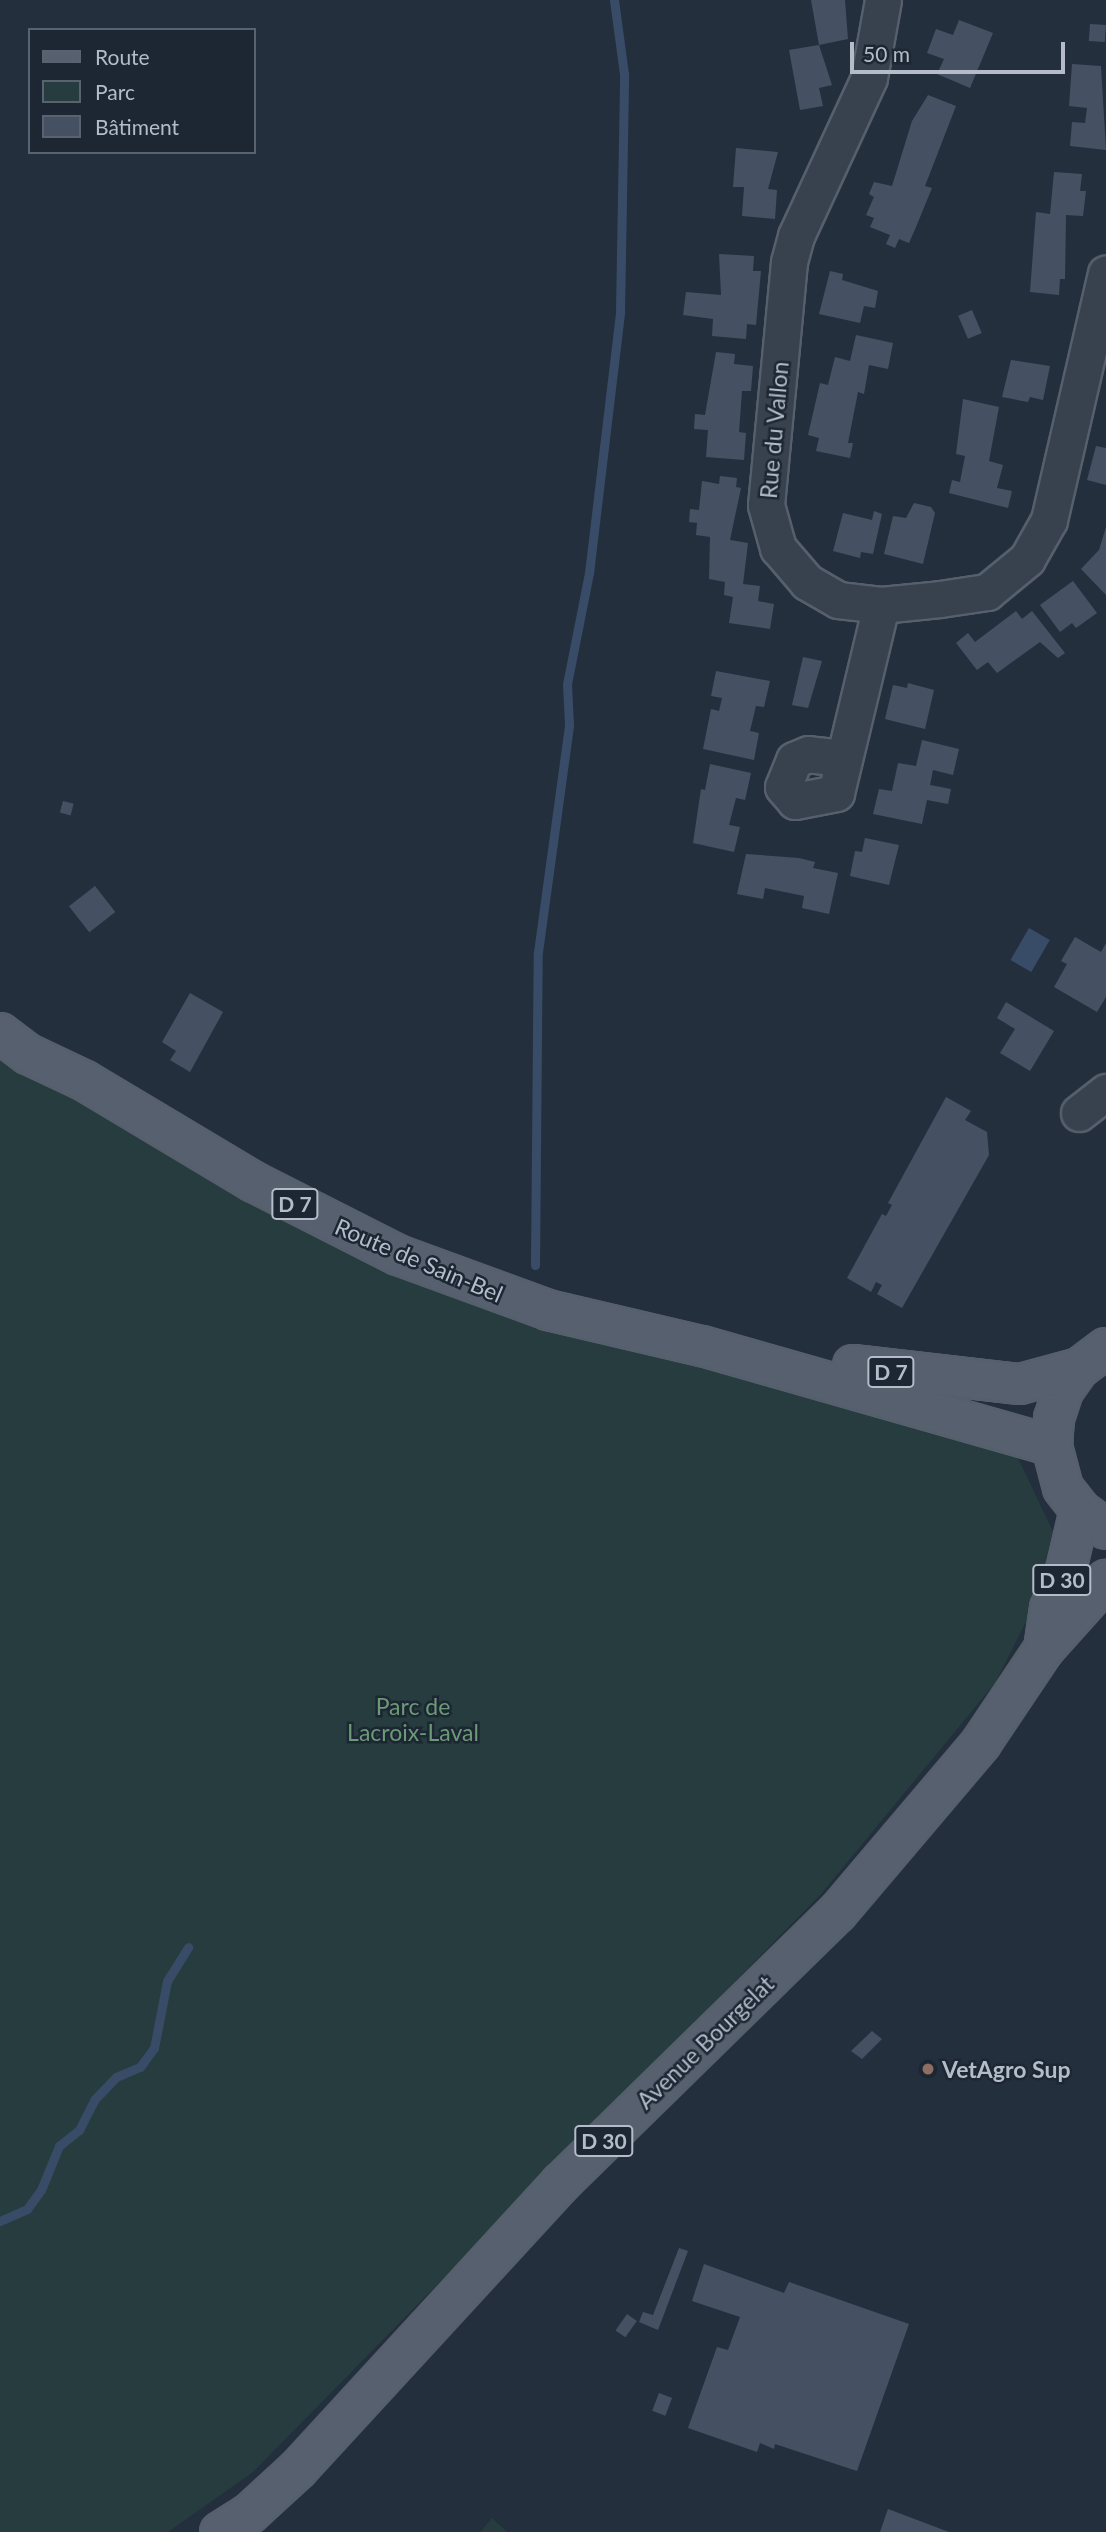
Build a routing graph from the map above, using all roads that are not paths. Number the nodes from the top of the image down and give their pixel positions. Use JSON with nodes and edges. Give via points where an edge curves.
{"nodes":[{"id":1,"x":883,"y":0,"type":"edge"},
{"id":2,"x":1106,"y":273,"type":"edge"},
{"id":3,"x":881,"y":605,"type":"junction"},
{"id":4,"x":844,"y":758,"type":"dead end"},
{"id":5,"x":0,"y":1008,"type":"edge"},
{"id":6,"x":0,"y":1033,"type":"edge"},
{"id":7,"x":85,"y":1081,"type":"junction"},
{"id":8,"x":1106,"y":1092,"type":"edge"},
{"id":9,"x":1079,"y":1113,"type":"dead end"},
{"id":10,"x":702,"y":1346,"type":"junction"},
{"id":11,"x":1092,"y":1358,"type":"edge"},
{"id":12,"x":1052,"y":1446,"type":"junction"},
{"id":13,"x":1093,"y":1520,"type":"edge"},
{"id":14,"x":1106,"y":1580,"type":"edge"},
{"id":15,"x":1044,"y":1649,"type":"junction"},
{"id":16,"x":220,"y":2532,"type":"edge"}],
"edges":[{"from":1,"to":3,"type":"street","name":"Rue du Vallon","via":[[869,78],[796,236],[789,262],[766,505],[778,548],[807,582],[838,600]]},
{"from":2,"to":3,"type":"street","name":"Rue du Vallon","via":[[1049,520],[1027,559],[987,592]]},
{"from":3,"to":4,"type":"street"},
{"from":5,"to":7,"type":"main road","name":"Route de Sain-Bel","number":"D 7"},
{"from":6,"to":7,"type":"main road","name":"Route de Sain-Bel","number":"D 7","via":[[28,1054]]},
{"from":7,"to":10,"type":"main road","name":"Route de Sain-Bel","number":"D 7","via":[[326,1221],[533,1306]]},
{"from":8,"to":9,"type":"street"},
{"from":10,"to":11,"type":"main road","name":"Route de Sain-Bel","number":"D 7","via":[[789,1354],[915,1376],[1020,1384]]},
{"from":10,"to":12,"type":"main road","name":"Route de Sain-Bel","number":"D 7"},
{"from":11,"to":12,"type":"main road","via":[[1063,1391],[1054,1418]]},
{"from":12,"to":13,"type":"main road","via":[[1063,1488]]},
{"from":13,"to":15,"type":"main road","name":"Avenue Bourgelat","number":"D 30","via":[[1050,1608]]},
{"from":14,"to":15,"type":"main road","name":"Avenue Bourgelat","number":"D 30"},
{"from":15,"to":16,"type":"main road","name":"Avenue Bourgelat","number":"D 30","via":[[981,1743],[837,1913],[561,2183],[298,2469],[248,2514]]}]}
